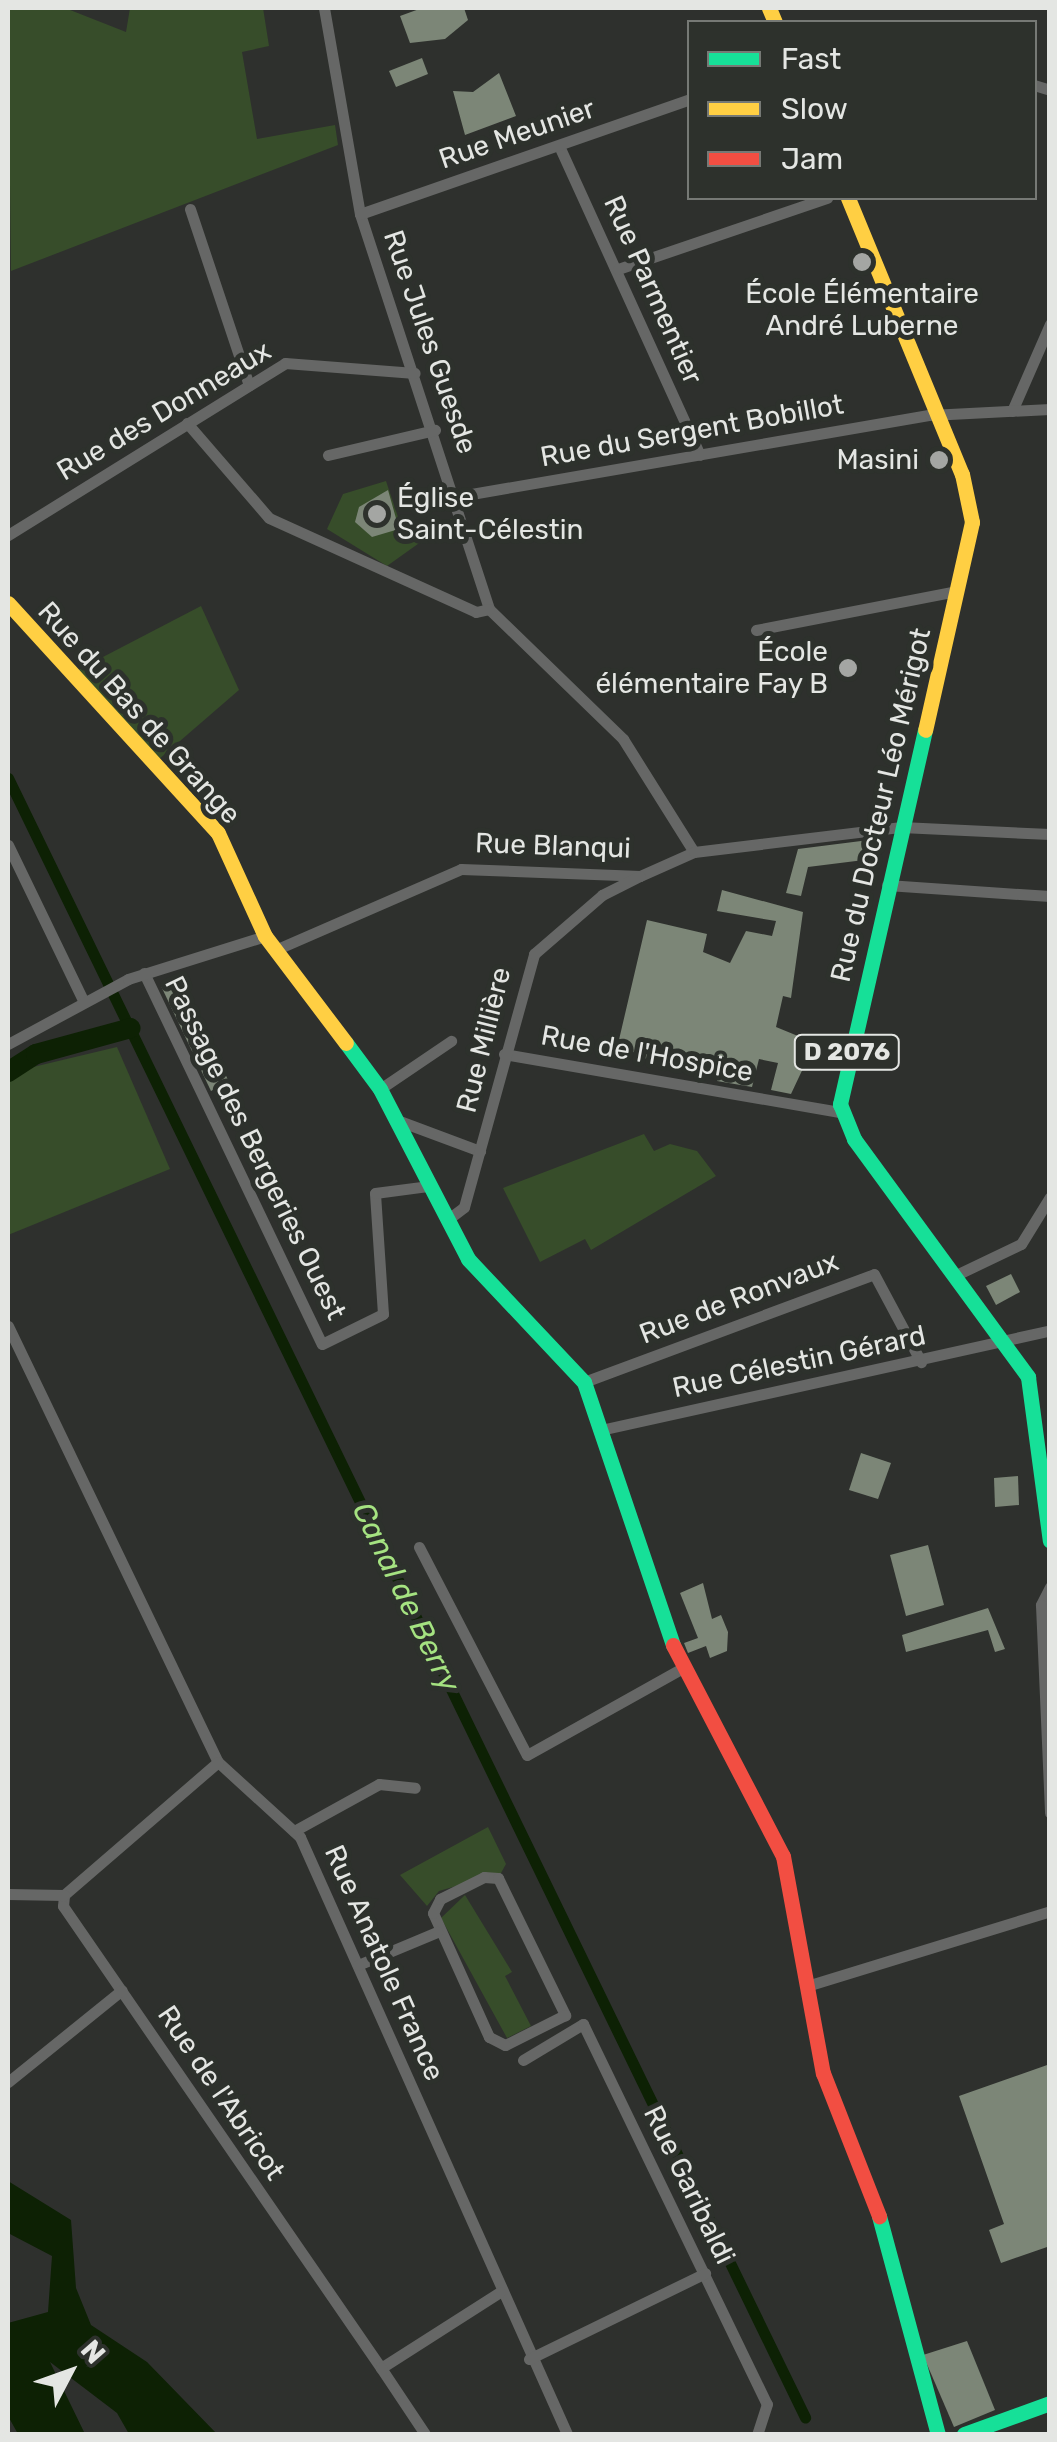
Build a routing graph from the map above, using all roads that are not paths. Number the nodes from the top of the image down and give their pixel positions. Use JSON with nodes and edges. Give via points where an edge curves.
{"nodes":[{"id":1,"x":327,"y":8,"type":"edge"},
{"id":2,"x":687,"y":100,"type":"edge"},
{"id":3,"x":560,"y":148,"type":"junction"},
{"id":4,"x":822,"y":200,"type":"edge"},
{"id":5,"x":849,"y":200,"type":"edge"},
{"id":6,"x":190,"y":210,"type":"dead end"},
{"id":7,"x":360,"y":214,"type":"junction"},
{"id":8,"x":618,"y":270,"type":"junction"},
{"id":9,"x":1050,"y":324,"type":"edge"},
{"id":10,"x":415,"y":373,"type":"junction"},
{"id":11,"x":249,"y":384,"type":"junction"},
{"id":12,"x":1050,"y":409,"type":"edge"},
{"id":13,"x":1012,"y":411,"type":"junction"},
{"id":14,"x":938,"y":415,"type":"junction"},
{"id":15,"x":187,"y":423,"type":"junction"},
{"id":16,"x":435,"y":430,"type":"junction"},
{"id":17,"x":700,"y":454,"type":"junction"},
{"id":18,"x":328,"y":455,"type":"dead end"},
{"id":19,"x":454,"y":497,"type":"junction"},
{"id":20,"x":8,"y":535,"type":"edge"},
{"id":21,"x":958,"y":591,"type":"junction"},
{"id":22,"x":8,"y":604,"type":"edge"},
{"id":23,"x":488,"y":609,"type":"junction"},
{"id":24,"x":756,"y":630,"type":"dead end"},
{"id":25,"x":901,"y":826,"type":"junction"},
{"id":26,"x":1050,"y":834,"type":"edge"},
{"id":27,"x":9,"y":850,"type":"edge"},
{"id":28,"x":694,"y":852,"type":"junction"},
{"id":29,"x":640,"y":876,"type":"junction"},
{"id":30,"x":887,"y":885,"type":"junction"},
{"id":31,"x":1050,"y":896,"type":"edge"},
{"id":32,"x":265,"y":936,"type":"junction"},
{"id":33,"x":275,"y":950,"type":"junction"},
{"id":34,"x":144,"y":972,"type":"junction"},
{"id":35,"x":84,"y":1002,"type":"junction"},
{"id":36,"x":451,"y":1041,"type":"dead end"},
{"id":37,"x":8,"y":1044,"type":"edge"},
{"id":38,"x":504,"y":1054,"type":"junction"},
{"id":39,"x":380,"y":1089,"type":"junction"},
{"id":40,"x":841,"y":1112,"type":"junction"},
{"id":41,"x":394,"y":1119,"type":"junction"},
{"id":42,"x":480,"y":1151,"type":"junction"},
{"id":43,"x":428,"y":1186,"type":"junction"},
{"id":44,"x":1050,"y":1196,"type":"edge"},
{"id":45,"x":447,"y":1220,"type":"junction"},
{"id":46,"x":954,"y":1276,"type":"junction"},
{"id":47,"x":8,"y":1326,"type":"edge"},
{"id":48,"x":1050,"y":1330,"type":"edge"},
{"id":49,"x":1003,"y":1342,"type":"junction"},
{"id":50,"x":921,"y":1362,"type":"junction"},
{"id":51,"x":584,"y":1382,"type":"junction"},
{"id":52,"x":605,"y":1429,"type":"junction"},
{"id":53,"x":1050,"y":1541,"type":"edge"},
{"id":54,"x":419,"y":1547,"type":"dead end"},
{"id":55,"x":1050,"y":1586,"type":"edge"},
{"id":56,"x":1046,"y":1618,"type":"edge"},
{"id":57,"x":681,"y":1669,"type":"junction"},
{"id":58,"x":218,"y":1762,"type":"junction"},
{"id":59,"x":415,"y":1788,"type":"dead end"},
{"id":60,"x":1050,"y":1813,"type":"edge"},
{"id":61,"x":294,"y":1831,"type":"junction"},
{"id":62,"x":8,"y":1894,"type":"edge"},
{"id":63,"x":64,"y":1895,"type":"junction"},
{"id":64,"x":1050,"y":1911,"type":"edge"},
{"id":65,"x":436,"y":1932,"type":"junction"},
{"id":66,"x":358,"y":1965,"type":"junction"},
{"id":67,"x":810,"y":1985,"type":"junction"},
{"id":68,"x":122,"y":1990,"type":"junction"},
{"id":69,"x":523,"y":2060,"type":"dead end"},
{"id":70,"x":8,"y":2082,"type":"edge"},
{"id":71,"x":705,"y":2273,"type":"junction"},
{"id":72,"x":500,"y":2292,"type":"junction"},
{"id":73,"x":529,"y":2359,"type":"junction"},
{"id":74,"x":382,"y":2368,"type":"junction"},
{"id":75,"x":1050,"y":2403,"type":"edge"},
{"id":76,"x":936,"y":2426,"type":"edge"},
{"id":77,"x":987,"y":2430,"type":"edge"},
{"id":78,"x":425,"y":2434,"type":"edge"},
{"id":79,"x":566,"y":2434,"type":"edge"},
{"id":80,"x":757,"y":2434,"type":"edge"},
{"id":81,"x":947,"y":2434,"type":"edge"},
{"id":82,"x":964,"y":2434,"type":"edge"}],
"edges":[{"from":1,"to":7,"type":"street","name":"Rue Jules Guesde"},
{"from":2,"to":3,"type":"street","name":"Rue Meunier"},
{"from":3,"to":7,"type":"street","name":"Rue Meunier"},
{"from":3,"to":8,"type":"street","name":"Rue Parmentier"},
{"from":4,"to":8,"type":"street"},
{"from":5,"to":14,"type":"street","number":"D 2076"},
{"from":6,"to":11,"type":"street"},
{"from":7,"to":10,"type":"street","name":"Rue Jules Guesde"},
{"from":8,"to":17,"type":"street","name":"Rue Parmentier"},
{"from":9,"to":13,"type":"street"},
{"from":10,"to":11,"type":"street","name":"Rue des Donneaux","via":[[319,360],[285,363]]},
{"from":10,"to":16,"type":"street","name":"Rue Jules Guesde"},
{"from":11,"to":15,"type":"street","name":"Rue des Donneaux"},
{"from":12,"to":13,"type":"street","name":"Rue du Sergent Bobillot"},
{"from":13,"to":14,"type":"street","name":"Rue du Sergent Bobillot"},
{"from":14,"to":17,"type":"street","name":"Rue du Sergent Bobillot"},
{"from":14,"to":21,"type":"street","name":"Rue du Docteur Léo Mérigot","number":"D 2076","via":[[972,511]]},
{"from":15,"to":20,"type":"street","name":"Rue des Donneaux"},
{"from":15,"to":23,"type":"street","via":[[270,518],[476,612]]},
{"from":16,"to":18,"type":"street"},
{"from":16,"to":19,"type":"street","name":"Rue Jules Guesde"},
{"from":17,"to":19,"type":"street","name":"Rue du Sergent Bobillot"},
{"from":19,"to":23,"type":"street","name":"Rue Jules Guesde"},
{"from":21,"to":24,"type":"street"},
{"from":21,"to":25,"type":"street","name":"Rue du Docteur Léo Mérigot","number":"D 2076"},
{"from":22,"to":32,"type":"street","name":"Rue du Bas de Grange","via":[[218,833]]},
{"from":23,"to":28,"type":"street","name":"Rue Jules Guesde","via":[[622,739]]},
{"from":25,"to":26,"type":"street","name":"Rue Blanqui"},
{"from":25,"to":28,"type":"street","name":"Rue Blanqui"},
{"from":25,"to":30,"type":"street","name":"Rue du Docteur Léo Mérigot","number":"D 2076"},
{"from":27,"to":35,"type":"street"},
{"from":28,"to":29,"type":"street","name":"Rue Blanqui"},
{"from":29,"to":33,"type":"street","name":"Rue Blanqui","via":[[461,868]]},
{"from":29,"to":38,"type":"street","name":"Rue Millière","via":[[602,895],[534,954]]},
{"from":30,"to":31,"type":"street"},
{"from":30,"to":40,"type":"street","name":"Rue du Docteur Léo Mérigot","number":"D 2076","via":[[840,1080]]},
{"from":32,"to":33,"type":"street","name":"Rue du Bas de Grange"},
{"from":32,"to":34,"type":"street"},
{"from":33,"to":39,"type":"street","name":"Rue du Bas de Grange"},
{"from":34,"to":35,"type":"street"},
{"from":34,"to":43,"type":"street","name":"Passage des Bergeries Ouest","via":[[322,1344],[383,1314],[375,1193]]},
{"from":35,"to":37,"type":"street"},
{"from":36,"to":39,"type":"street"},
{"from":38,"to":40,"type":"street","name":"Rue de l'Hospice"},
{"from":38,"to":42,"type":"street","name":"Rue Millière"},
{"from":39,"to":41,"type":"street","name":"Rue du Bas de Grange"},
{"from":40,"to":46,"type":"street","number":"D 2076"},
{"from":41,"to":42,"type":"street","name":"Rue Millière"},
{"from":41,"to":43,"type":"street","name":"Rue du Bas de Grange"},
{"from":42,"to":45,"type":"street","name":"Rue Millière","via":[[464,1207]]},
{"from":43,"to":45,"type":"street","name":"Rue du Bas de Grange"},
{"from":44,"to":46,"type":"street","via":[[1021,1244]]},
{"from":45,"to":51,"type":"street","name":"Rue du Bas de Grange","via":[[478,1272]]},
{"from":46,"to":49,"type":"street","number":"D 2076"},
{"from":47,"to":58,"type":"street","name":"Rue Anatole France"},
{"from":48,"to":49,"type":"street","name":"Rue Célestin Gérard"},
{"from":49,"to":50,"type":"street","name":"Rue Célestin Gérard"},
{"from":49,"to":53,"type":"street","number":"D 2076","via":[[1032,1388]]},
{"from":50,"to":51,"type":"street","name":"Rue de Ronvaux","via":[[874,1274]]},
{"from":50,"to":52,"type":"street","name":"Rue Célestin Gérard"},
{"from":51,"to":52,"type":"street","name":"Rue du Bas de Grange"},
{"from":52,"to":57,"type":"street","name":"Rue du Bas de Grange"},
{"from":54,"to":57,"type":"street","via":[[527,1755]]},
{"from":55,"to":56,"type":"street"},
{"from":56,"to":60,"type":"street"},
{"from":57,"to":67,"type":"street","name":"Rue du Bas de Grange","via":[[764,1807],[798,1905]]},
{"from":58,"to":61,"type":"street","name":"Rue Anatole France"},
{"from":58,"to":63,"type":"street"},
{"from":59,"to":61,"type":"street","via":[[380,1784]]},
{"from":61,"to":66,"type":"street","name":"Rue Anatole France"},
{"from":62,"to":63,"type":"street"},
{"from":63,"to":68,"type":"street","name":"Rue de l'Abricot"},
{"from":64,"to":67,"type":"street"},
{"from":65,"to":65,"type":"street","via":[[489,2037],[506,2045],[565,2015],[498,1878],[440,1899]]},
{"from":65,"to":66,"type":"street"},
{"from":66,"to":72,"type":"street","name":"Rue Anatole France"},
{"from":67,"to":76,"type":"street","name":"Rue du Bas de Grange","via":[[823,2073],[898,2264],[904,2330]]},
{"from":68,"to":70,"type":"street"},
{"from":68,"to":74,"type":"street","name":"Rue de l'Abricot"},
{"from":69,"to":71,"type":"street","name":"Rue Garibaldi","via":[[583,2024]]},
{"from":71,"to":73,"type":"street"},
{"from":71,"to":80,"type":"street","name":"Rue Garibaldi","via":[[767,2404]]},
{"from":72,"to":73,"type":"street","name":"Rue Anatole France"},
{"from":72,"to":74,"type":"street"},
{"from":73,"to":79,"type":"street","name":"Rue Anatole France"},
{"from":74,"to":78,"type":"street","name":"Rue de l'Abricot"},
{"from":75,"to":77,"type":"street"},
{"from":76,"to":81,"type":"street","name":"Rue du Bas de Grange"},
{"from":77,"to":82,"type":"street"}]}
